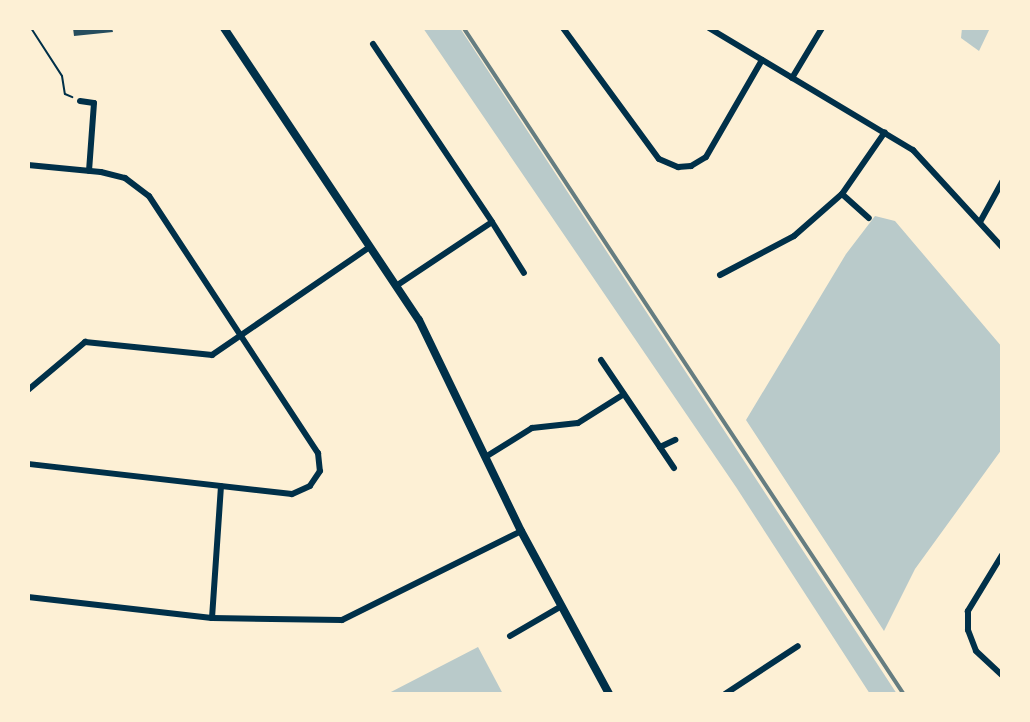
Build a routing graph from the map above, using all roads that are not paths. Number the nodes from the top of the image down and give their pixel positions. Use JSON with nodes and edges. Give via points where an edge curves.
{"nodes":[{"id":1,"x":563,"y":28,"type":"edge"},
{"id":2,"x":709,"y":28,"type":"edge"},
{"id":3,"x":822,"y":28,"type":"edge"},
{"id":4,"x":226,"y":29,"type":"edge"},
{"id":5,"x":373,"y":44,"type":"dead end"},
{"id":6,"x":762,"y":60,"type":"junction"},
{"id":7,"x":792,"y":78,"type":"junction"},
{"id":8,"x":80,"y":101,"type":"road end"},
{"id":9,"x":885,"y":132,"type":"junction"},
{"id":10,"x":28,"y":165,"type":"edge"},
{"id":11,"x":89,"y":171,"type":"junction"},
{"id":12,"x":1002,"y":182,"type":"edge"},
{"id":13,"x":842,"y":194,"type":"junction"},
{"id":14,"x":869,"y":218,"type":"dead end"},
{"id":15,"x":492,"y":222,"type":"junction"},
{"id":16,"x":980,"y":222,"type":"junction"},
{"id":17,"x":370,"y":247,"type":"junction"},
{"id":18,"x":1002,"y":247,"type":"edge"},
{"id":19,"x":524,"y":273,"type":"dead end"},
{"id":20,"x":720,"y":275,"type":"dead end"},
{"id":21,"x":396,"y":286,"type":"junction"},
{"id":22,"x":244,"y":335,"type":"junction"},
{"id":23,"x":601,"y":359,"type":"dead end"},
{"id":24,"x":28,"y":390,"type":"edge"},
{"id":25,"x":624,"y":394,"type":"junction"},
{"id":26,"x":675,"y":440,"type":"dead end"},
{"id":27,"x":660,"y":447,"type":"junction"},
{"id":28,"x":487,"y":456,"type":"junction"},
{"id":29,"x":28,"y":464,"type":"edge"},
{"id":30,"x":674,"y":468,"type":"dead end"},
{"id":31,"x":221,"y":486,"type":"junction"},
{"id":32,"x":521,"y":531,"type":"junction"},
{"id":33,"x":1002,"y":555,"type":"edge"},
{"id":34,"x":28,"y":597,"type":"edge"},
{"id":35,"x":560,"y":607,"type":"junction"},
{"id":36,"x":212,"y":618,"type":"junction"},
{"id":37,"x":510,"y":636,"type":"dead end"},
{"id":38,"x":798,"y":646,"type":"dead end"},
{"id":39,"x":1002,"y":676,"type":"edge"},
{"id":40,"x":609,"y":694,"type":"edge"},
{"id":41,"x":725,"y":694,"type":"edge"}],
"edges":[{"from":1,"to":6,"type":"street","via":[[659,159],[678,167],[706,157]]},
{"from":2,"to":6,"type":"street"},
{"from":3,"to":7,"type":"street"},
{"from":4,"to":17,"type":"street"},
{"from":5,"to":15,"type":"street"},
{"from":6,"to":7,"type":"street"},
{"from":7,"to":9,"type":"street"},
{"from":8,"to":11,"type":"street","via":[[94,103]]},
{"from":9,"to":13,"type":"street"},
{"from":9,"to":16,"type":"street","via":[[914,150]]},
{"from":10,"to":11,"type":"street"},
{"from":11,"to":22,"type":"street","via":[[125,178],[149,196]]},
{"from":12,"to":16,"type":"street"},
{"from":13,"to":14,"type":"street"},
{"from":13,"to":20,"type":"street","via":[[794,236]]},
{"from":15,"to":19,"type":"street"},
{"from":15,"to":21,"type":"street"},
{"from":16,"to":18,"type":"street"},
{"from":17,"to":21,"type":"street"},
{"from":17,"to":22,"type":"street"},
{"from":21,"to":28,"type":"street","via":[[443,364]]},
{"from":22,"to":24,"type":"street","via":[[212,355],[85,342]]},
{"from":22,"to":31,"type":"street","via":[[318,453],[320,471],[310,486],[292,494]]},
{"from":23,"to":25,"type":"street"},
{"from":25,"to":27,"type":"street"},
{"from":25,"to":28,"type":"street","via":[[578,423],[532,428]]},
{"from":26,"to":27,"type":"street"},
{"from":27,"to":30,"type":"street"},
{"from":28,"to":32,"type":"street"},
{"from":29,"to":31,"type":"street"},
{"from":31,"to":36,"type":"street"},
{"from":32,"to":35,"type":"street"},
{"from":32,"to":36,"type":"street","via":[[342,620]]},
{"from":33,"to":39,"type":"street","via":[[972,599],[968,620],[976,651]]},
{"from":34,"to":36,"type":"street"},
{"from":35,"to":37,"type":"street"},
{"from":35,"to":40,"type":"street"},
{"from":38,"to":41,"type":"street"}]}
